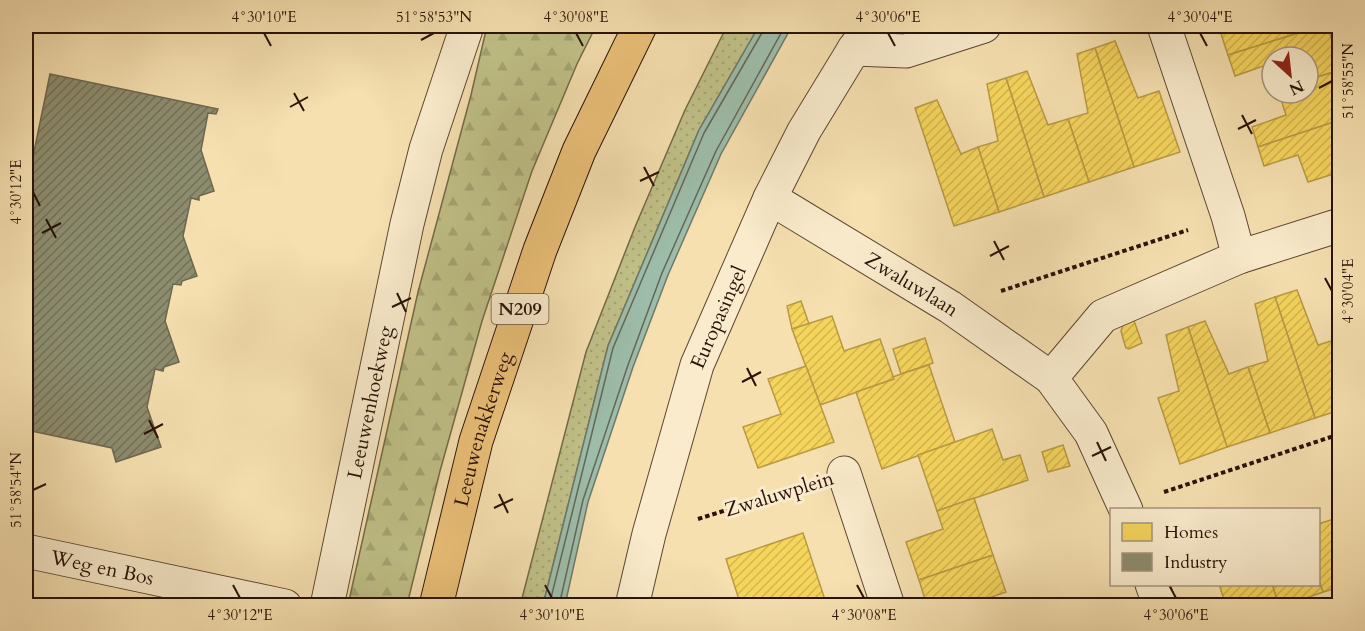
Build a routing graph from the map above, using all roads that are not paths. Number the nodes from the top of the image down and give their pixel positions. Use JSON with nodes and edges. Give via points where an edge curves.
{"nodes":[{"id":1,"x":467,"y":26,"type":"edge"},
{"id":2,"x":640,"y":26,"type":"edge"},
{"id":3,"x":984,"y":26,"type":"edge"},
{"id":4,"x":1165,"y":29,"type":"dead end"},
{"id":5,"x":863,"y":37,"type":"edge"},
{"id":6,"x":770,"y":198,"type":"junction"},
{"id":7,"x":1340,"y":225,"type":"edge"},
{"id":8,"x":1239,"y":257,"type":"junction"},
{"id":9,"x":1051,"y":378,"type":"junction"},
{"id":10,"x":844,"y":473,"type":"road end"},
{"id":11,"x":1125,"y":507,"type":"edge"},
{"id":12,"x":26,"y":551,"type":"edge"},
{"id":13,"x":1152,"y":586,"type":"edge"},
{"id":14,"x":172,"y":594,"type":"edge"},
{"id":15,"x":285,"y":606,"type":"edge"},
{"id":16,"x":327,"y":606,"type":"edge"},
{"id":17,"x":436,"y":606,"type":"edge"},
{"id":18,"x":632,"y":606,"type":"edge"},
{"id":19,"x":888,"y":606,"type":"edge"},
{"id":20,"x":1160,"y":606,"type":"edge"}],
"edges":[{"from":1,"to":16,"type":"street","name":"Leeuwenhoekweg","via":[[426,149],[407,224]]},
{"from":2,"to":17,"type":"main road","name":"Leeuwenakkerweg","number":"N209","via":[[579,151],[540,250],[476,441]]},
{"from":3,"to":5,"type":"street","name":"Europasingel","via":[[906,51]]},
{"from":4,"to":8,"type":"street"},
{"from":5,"to":6,"type":"street","name":"Europasingel","via":[[804,131]]},
{"from":6,"to":9,"type":"street","name":"Zwaluwlaan","via":[[950,307]]},
{"from":6,"to":18,"type":"street","name":"Europasingel","via":[[697,365]]},
{"from":7,"to":8,"type":"street"},
{"from":8,"to":9,"type":"street","via":[[1102,316]]},
{"from":9,"to":11,"type":"street","name":"Zwaluwlaan","via":[[1091,433]]},
{"from":10,"to":19,"type":"street","name":"Zwaluwplein"},
{"from":12,"to":14,"type":"street","name":"Weg en Bos"},
{"from":13,"to":20,"type":"street"},
{"from":14,"to":15,"type":"street","name":"Weg en Bos"}]}
